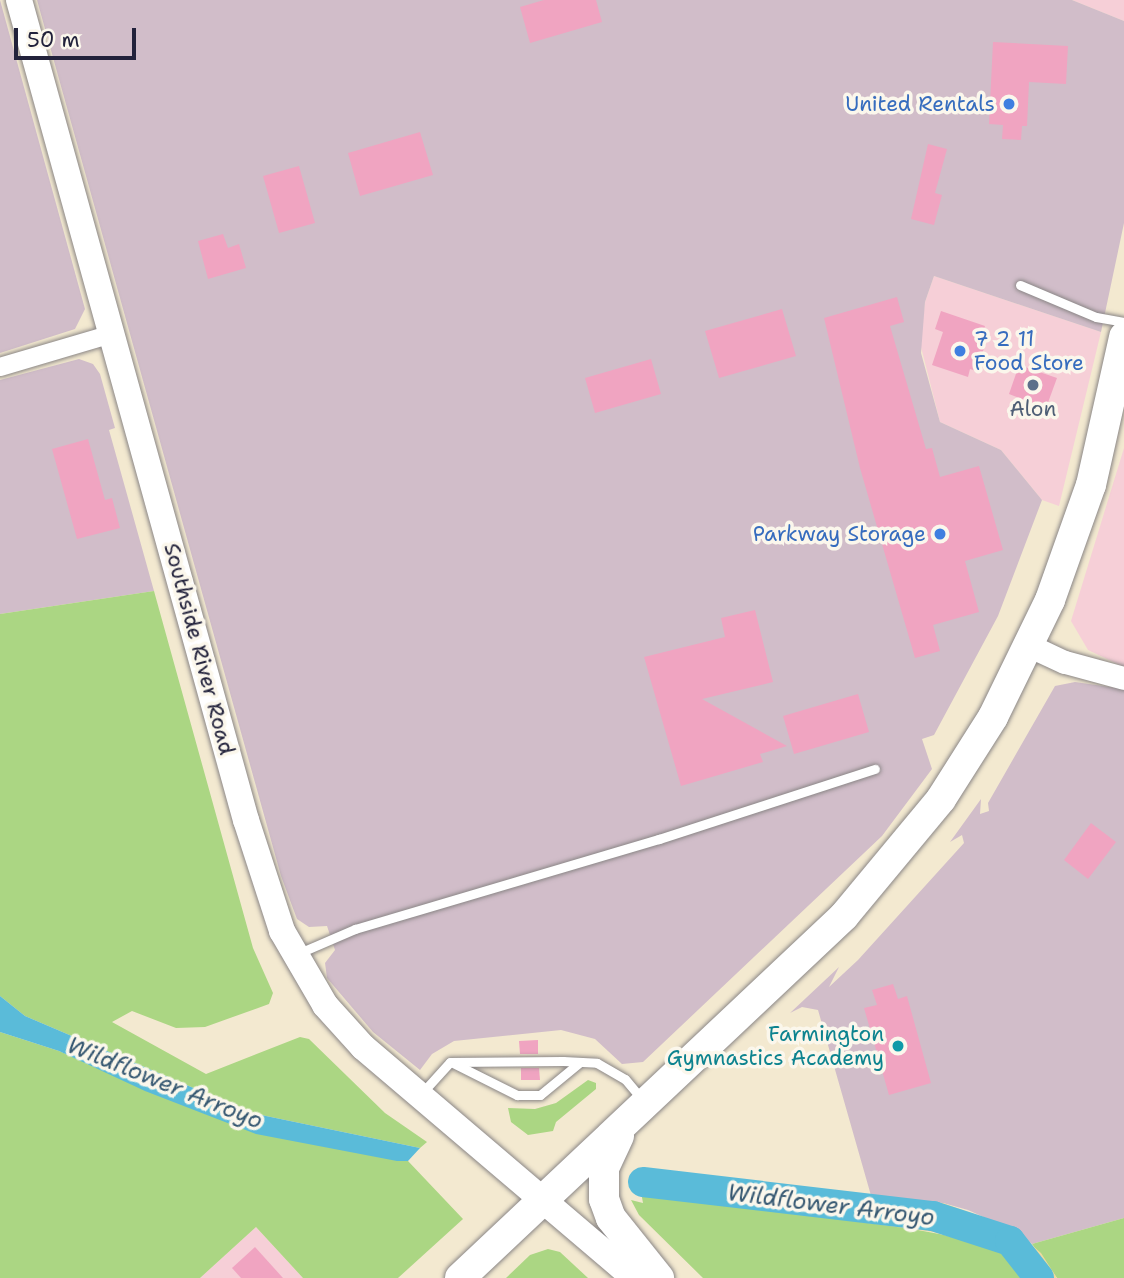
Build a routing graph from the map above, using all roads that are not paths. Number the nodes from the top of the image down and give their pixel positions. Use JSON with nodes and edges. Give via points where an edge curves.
{"nodes":[{"id":1,"x":19,"y":0,"type":"edge"},
{"id":2,"x":1020,"y":285,"type":"dead end"},
{"id":3,"x":1124,"y":322,"type":"edge"},
{"id":4,"x":112,"y":334,"type":"junction"},
{"id":5,"x":1124,"y":337,"type":"edge"},
{"id":6,"x":0,"y":367,"type":"edge"},
{"id":7,"x":1030,"y":646,"type":"junction"},
{"id":8,"x":1124,"y":678,"type":"edge"},
{"id":9,"x":875,"y":769,"type":"dead end"},
{"id":10,"x":294,"y":955,"type":"junction"},
{"id":11,"x":450,"y":1062,"type":"junction"},
{"id":12,"x":580,"y":1062,"type":"junction"},
{"id":13,"x":420,"y":1096,"type":"junction"},
{"id":14,"x":638,"y":1114,"type":"junction"},
{"id":15,"x":544,"y":1199,"type":"junction"},
{"id":16,"x":460,"y":1278,"type":"edge"},
{"id":17,"x":634,"y":1278,"type":"edge"},
{"id":18,"x":659,"y":1278,"type":"edge"}],
"edges":[{"from":1,"to":4,"type":"main road","name":"Southside River Road"},
{"from":2,"to":3,"type":"lane","via":[[1096,317]]},
{"from":4,"to":6,"type":"street"},
{"from":4,"to":10,"type":"main road","name":"Southside River Road","via":[[246,820],[271,904]]},
{"from":5,"to":7,"type":"highway","via":[[1091,485]]},
{"from":7,"to":8,"type":"street","via":[[1065,662]]},
{"from":7,"to":14,"type":"highway","via":[[993,717],[914,836],[845,916]]},
{"from":9,"to":10,"type":"lane","via":[[355,929]]},
{"from":10,"to":13,"type":"main road","name":"Southside River Road","via":[[344,1027]]},
{"from":11,"to":12,"type":"lane"},
{"from":11,"to":12,"type":"lane","via":[[517,1095],[540,1095]]},
{"from":11,"to":13,"type":"lane"},
{"from":12,"to":14,"type":"lane","via":[[597,1063],[625,1079]]},
{"from":13,"to":15,"type":"main road","name":"Southside River Road"},
{"from":14,"to":15,"type":"highway"},
{"from":14,"to":18,"type":"highway","via":[[608,1157],[601,1190],[611,1218]]},
{"from":15,"to":16,"type":"highway"},
{"from":15,"to":17,"type":"main road","name":"Southside River Road"}]}
